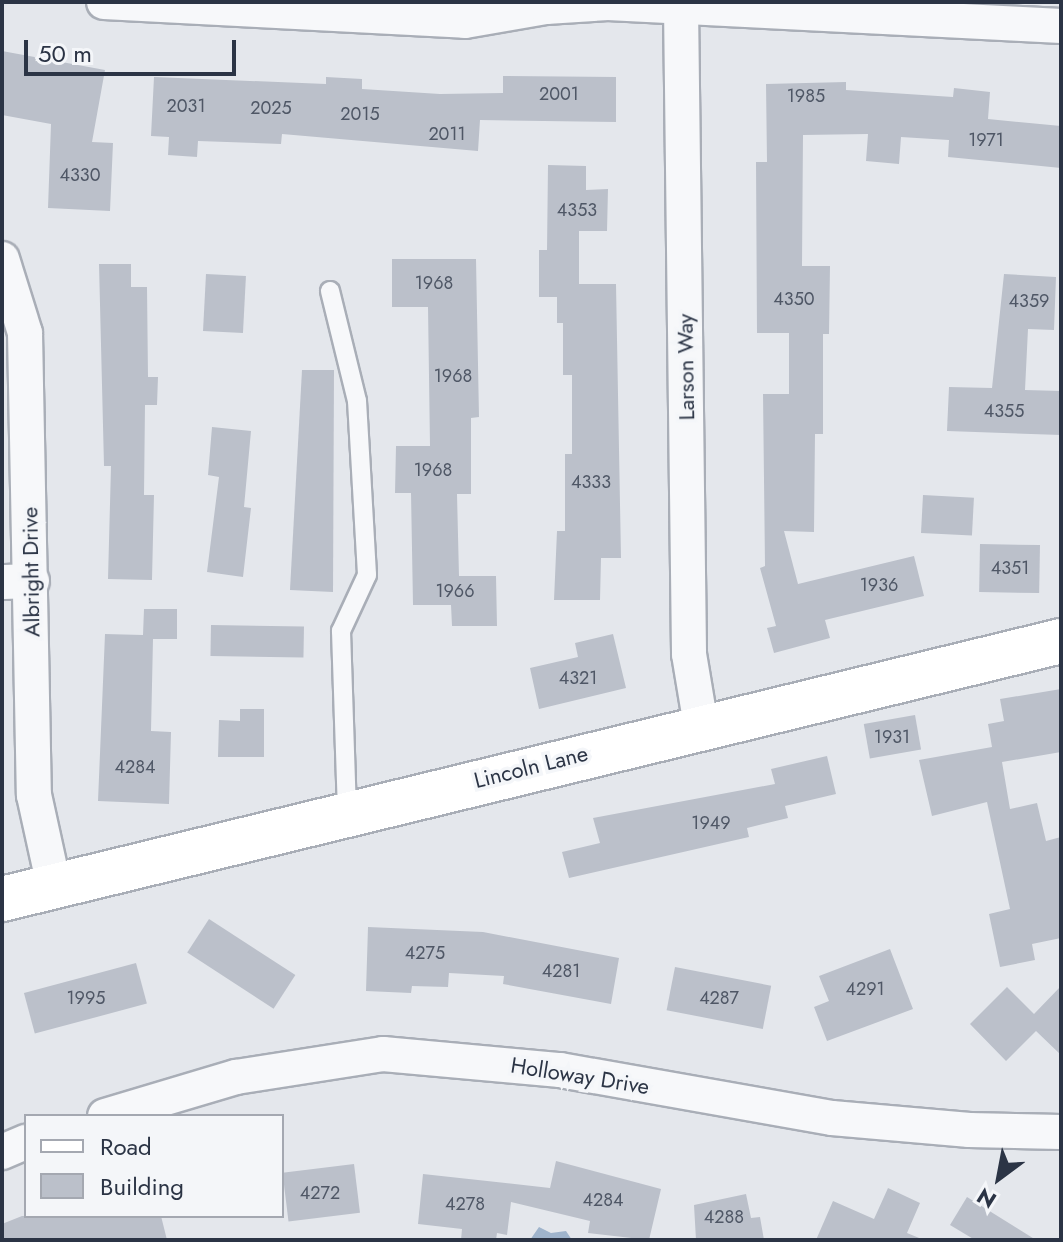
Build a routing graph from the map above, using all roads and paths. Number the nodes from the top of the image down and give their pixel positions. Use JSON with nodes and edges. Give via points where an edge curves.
{"nodes":[{"id":1,"x":104,"y":2,"type":"edge"},
{"id":2,"x":681,"y":6,"type":"junction"},
{"id":3,"x":1061,"y":26,"type":"edge"},
{"id":4,"x":2,"y":259,"type":"edge"},
{"id":5,"x":330,"y":291,"type":"dead end"},
{"id":6,"x":17,"y":582,"type":"edge"},
{"id":7,"x":1061,"y":641,"type":"edge"},
{"id":8,"x":701,"y":726,"type":"junction"},
{"id":9,"x":347,"y":813,"type":"junction"},
{"id":10,"x":54,"y":886,"type":"junction"},
{"id":11,"x":2,"y":899,"type":"edge"},
{"id":12,"x":112,"y":1114,"type":"edge"},
{"id":13,"x":1061,"y":1132,"type":"edge"},
{"id":14,"x":24,"y":1143,"type":"edge"},
{"id":15,"x":2,"y":1152,"type":"edge"}],
"edges":[{"from":1,"to":2,"type":"street","via":[[465,21],[588,2]]},
{"from":2,"to":3,"type":"street"},
{"from":2,"to":8,"type":"street","name":"Larson Way","via":[[689,654]]},
{"from":4,"to":6,"type":"street","name":"Albright Drive","via":[[25,333]]},
{"from":5,"to":9,"type":"lane","via":[[357,401],[367,575],[341,631]]},
{"from":6,"to":10,"type":"street","name":"Albright Drive","via":[[34,795]]},
{"from":7,"to":8,"type":"street","name":"Lincoln Lane"},
{"from":8,"to":9,"type":"street","name":"Lincoln Lane"},
{"from":9,"to":10,"type":"street","name":"Lincoln Lane"},
{"from":10,"to":11,"type":"street","name":"Lincoln Lane"},
{"from":12,"to":13,"type":"street","name":"Holloway Drive","via":[[236,1077],[383,1054],[560,1070],[832,1118]]},
{"from":14,"to":15,"type":"street"}]}
